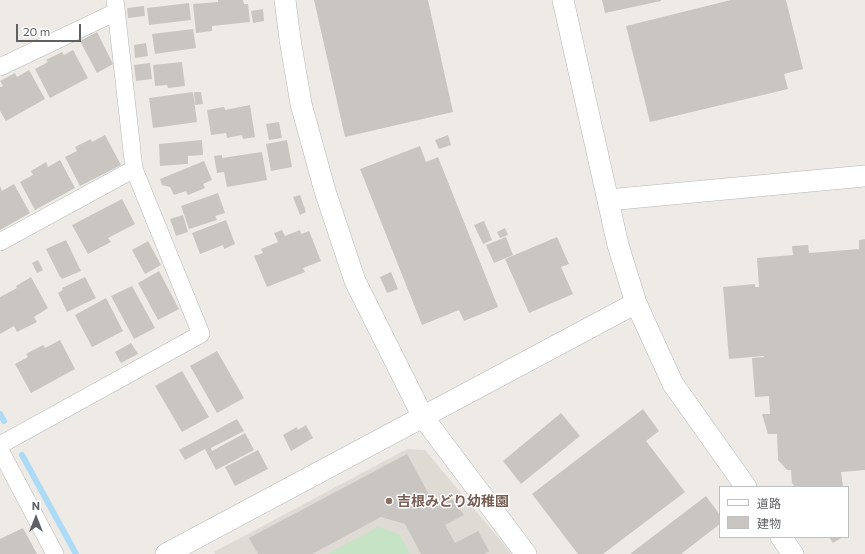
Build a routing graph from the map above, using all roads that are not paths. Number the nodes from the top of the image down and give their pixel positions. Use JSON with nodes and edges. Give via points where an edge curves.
{"nodes":[{"id":1,"x":285,"y":0,"type":"edge"},
{"id":2,"x":563,"y":0,"type":"edge"},
{"id":3,"x":115,"y":6,"type":"edge"},
{"id":4,"x":0,"y":67,"type":"edge"},
{"id":5,"x":134,"y":169,"type":"junction"},
{"id":6,"x":865,"y":176,"type":"edge"},
{"id":7,"x":608,"y":200,"type":"junction"},
{"id":8,"x":0,"y":242,"type":"edge"},
{"id":9,"x":636,"y":303,"type":"junction"},
{"id":10,"x":423,"y":417,"type":"junction"},
{"id":11,"x":0,"y":445,"type":"edge"},
{"id":12,"x":0,"y":450,"type":"edge"},
{"id":13,"x":745,"y":486,"type":"edge"},
{"id":14,"x":782,"y":538,"type":"edge"},
{"id":15,"x":55,"y":554,"type":"edge"},
{"id":16,"x":166,"y":554,"type":"edge"},
{"id":17,"x":526,"y":554,"type":"edge"},
{"id":18,"x":793,"y":554,"type":"edge"}],
"edges":[{"from":1,"to":10,"type":"street","via":[[301,104],[325,191],[355,281]]},
{"from":2,"to":7,"type":"street"},
{"from":3,"to":4,"type":"street"},
{"from":3,"to":5,"type":"street"},
{"from":5,"to":8,"type":"street"},
{"from":5,"to":11,"type":"street","via":[[202,334]]},
{"from":6,"to":7,"type":"street"},
{"from":7,"to":9,"type":"street"},
{"from":9,"to":10,"type":"street"},
{"from":9,"to":13,"type":"street","via":[[673,384]]},
{"from":10,"to":16,"type":"street"},
{"from":10,"to":17,"type":"street"},
{"from":12,"to":15,"type":"street"},
{"from":14,"to":18,"type":"street"}]}
